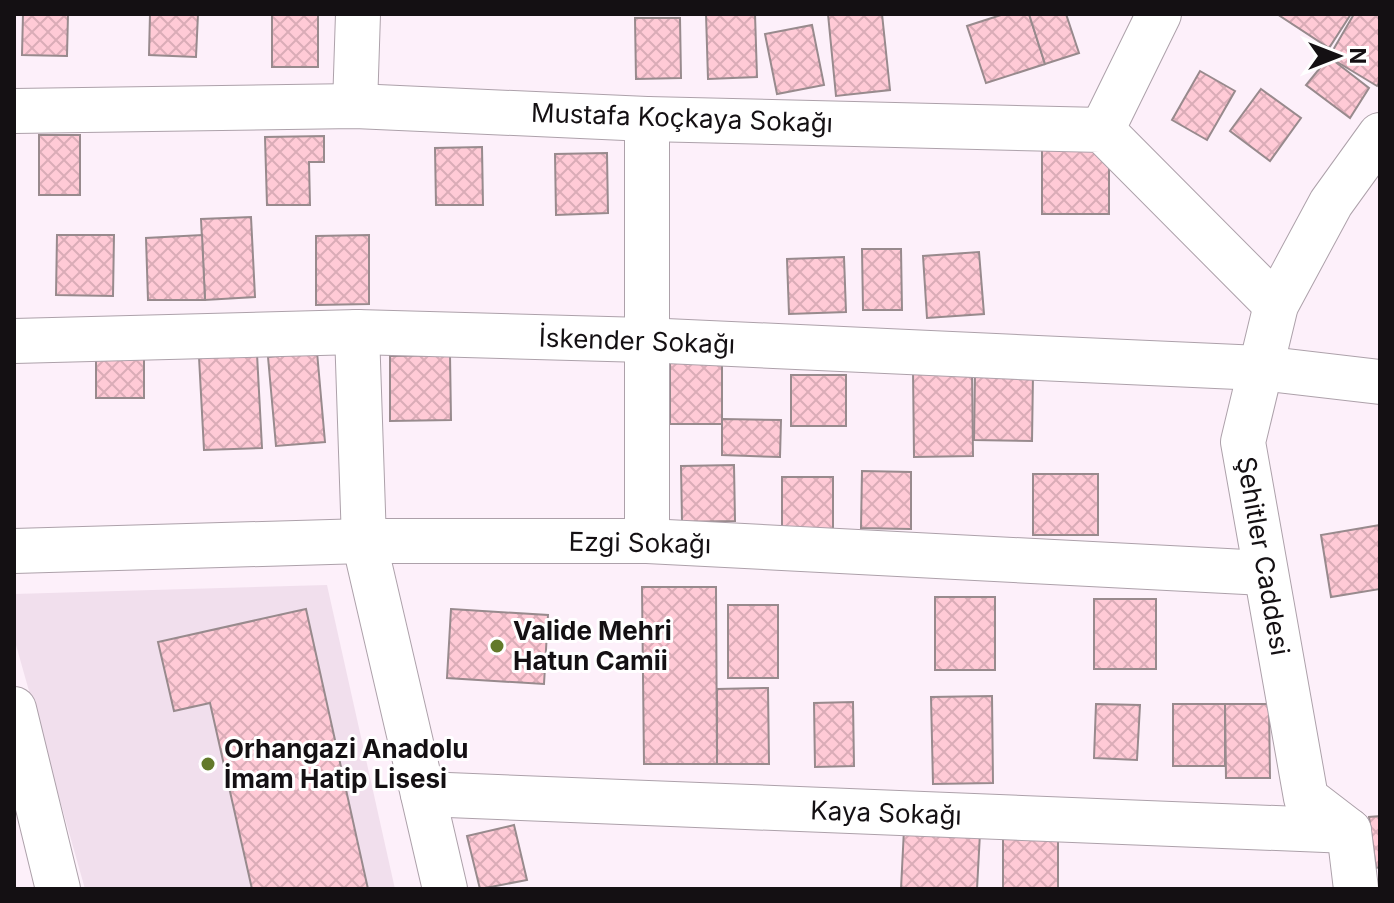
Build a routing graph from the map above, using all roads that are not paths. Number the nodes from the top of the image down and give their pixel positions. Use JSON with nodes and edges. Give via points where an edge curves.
{"nodes":[{"id":1,"x":358,"y":14,"type":"edge"},
{"id":2,"x":1159,"y":14,"type":"edge"},
{"id":3,"x":355,"y":106,"type":"junction"},
{"id":4,"x":14,"y":111,"type":"edge"},
{"id":5,"x":647,"y":119,"type":"junction"},
{"id":6,"x":1102,"y":130,"type":"junction"},
{"id":7,"x":1380,"y":135,"type":"edge"},
{"id":8,"x":1276,"y":305,"type":"junction"},
{"id":9,"x":357,"y":332,"type":"junction"},
{"id":10,"x":644,"y":340,"type":"junction"},
{"id":11,"x":14,"y":341,"type":"edge"},
{"id":12,"x":1260,"y":368,"type":"junction"},
{"id":13,"x":1380,"y":382,"type":"edge"},
{"id":14,"x":364,"y":541,"type":"junction"},
{"id":15,"x":647,"y":541,"type":"junction"},
{"id":16,"x":14,"y":551,"type":"edge"},
{"id":17,"x":1265,"y":573,"type":"junction"},
{"id":18,"x":14,"y":709,"type":"edge"},
{"id":19,"x":423,"y":794,"type":"junction"},
{"id":20,"x":1349,"y":831,"type":"junction"},
{"id":21,"x":28,"y":832,"type":"edge"},
{"id":22,"x":58,"y":889,"type":"edge"},
{"id":23,"x":445,"y":889,"type":"edge"},
{"id":24,"x":1356,"y":889,"type":"edge"}],
"edges":[{"from":1,"to":3,"type":"street"},
{"from":2,"to":6,"type":"street"},
{"from":3,"to":4,"type":"street","name":"Mustafa Koçkaya Sokağı"},
{"from":3,"to":5,"type":"street","name":"Mustafa Koçkaya Sokağı"},
{"from":5,"to":6,"type":"street","name":"Mustafa Koçkaya Sokağı"},
{"from":5,"to":10,"type":"street"},
{"from":6,"to":8,"type":"street"},
{"from":7,"to":8,"type":"street","name":"Şehitler Caddesi","via":[[1331,203]]},
{"from":8,"to":12,"type":"street","name":"Şehitler Caddesi"},
{"from":9,"to":10,"type":"street","name":"İskender Sokağı"},
{"from":9,"to":11,"type":"street","name":"İskender Sokağı"},
{"from":9,"to":14,"type":"street"},
{"from":10,"to":12,"type":"street","name":"İskender Sokağı"},
{"from":10,"to":15,"type":"street"},
{"from":12,"to":13,"type":"street","name":"İskender Sokağı"},
{"from":12,"to":17,"type":"street","name":"Şehitler Caddesi","via":[[1243,442]]},
{"from":14,"to":15,"type":"street","name":"Ezgi Sokağı"},
{"from":14,"to":16,"type":"street","name":"Ezgi Sokağı"},
{"from":14,"to":19,"type":"street"},
{"from":15,"to":17,"type":"street","name":"Ezgi Sokağı"},
{"from":17,"to":20,"type":"street","name":"Şehitler Caddesi","via":[[1306,798]]},
{"from":18,"to":21,"type":"street"},
{"from":19,"to":20,"type":"street","name":"Kaya Sokağı"},
{"from":19,"to":23,"type":"street"},
{"from":20,"to":24,"type":"street"},
{"from":21,"to":22,"type":"street"}]}
